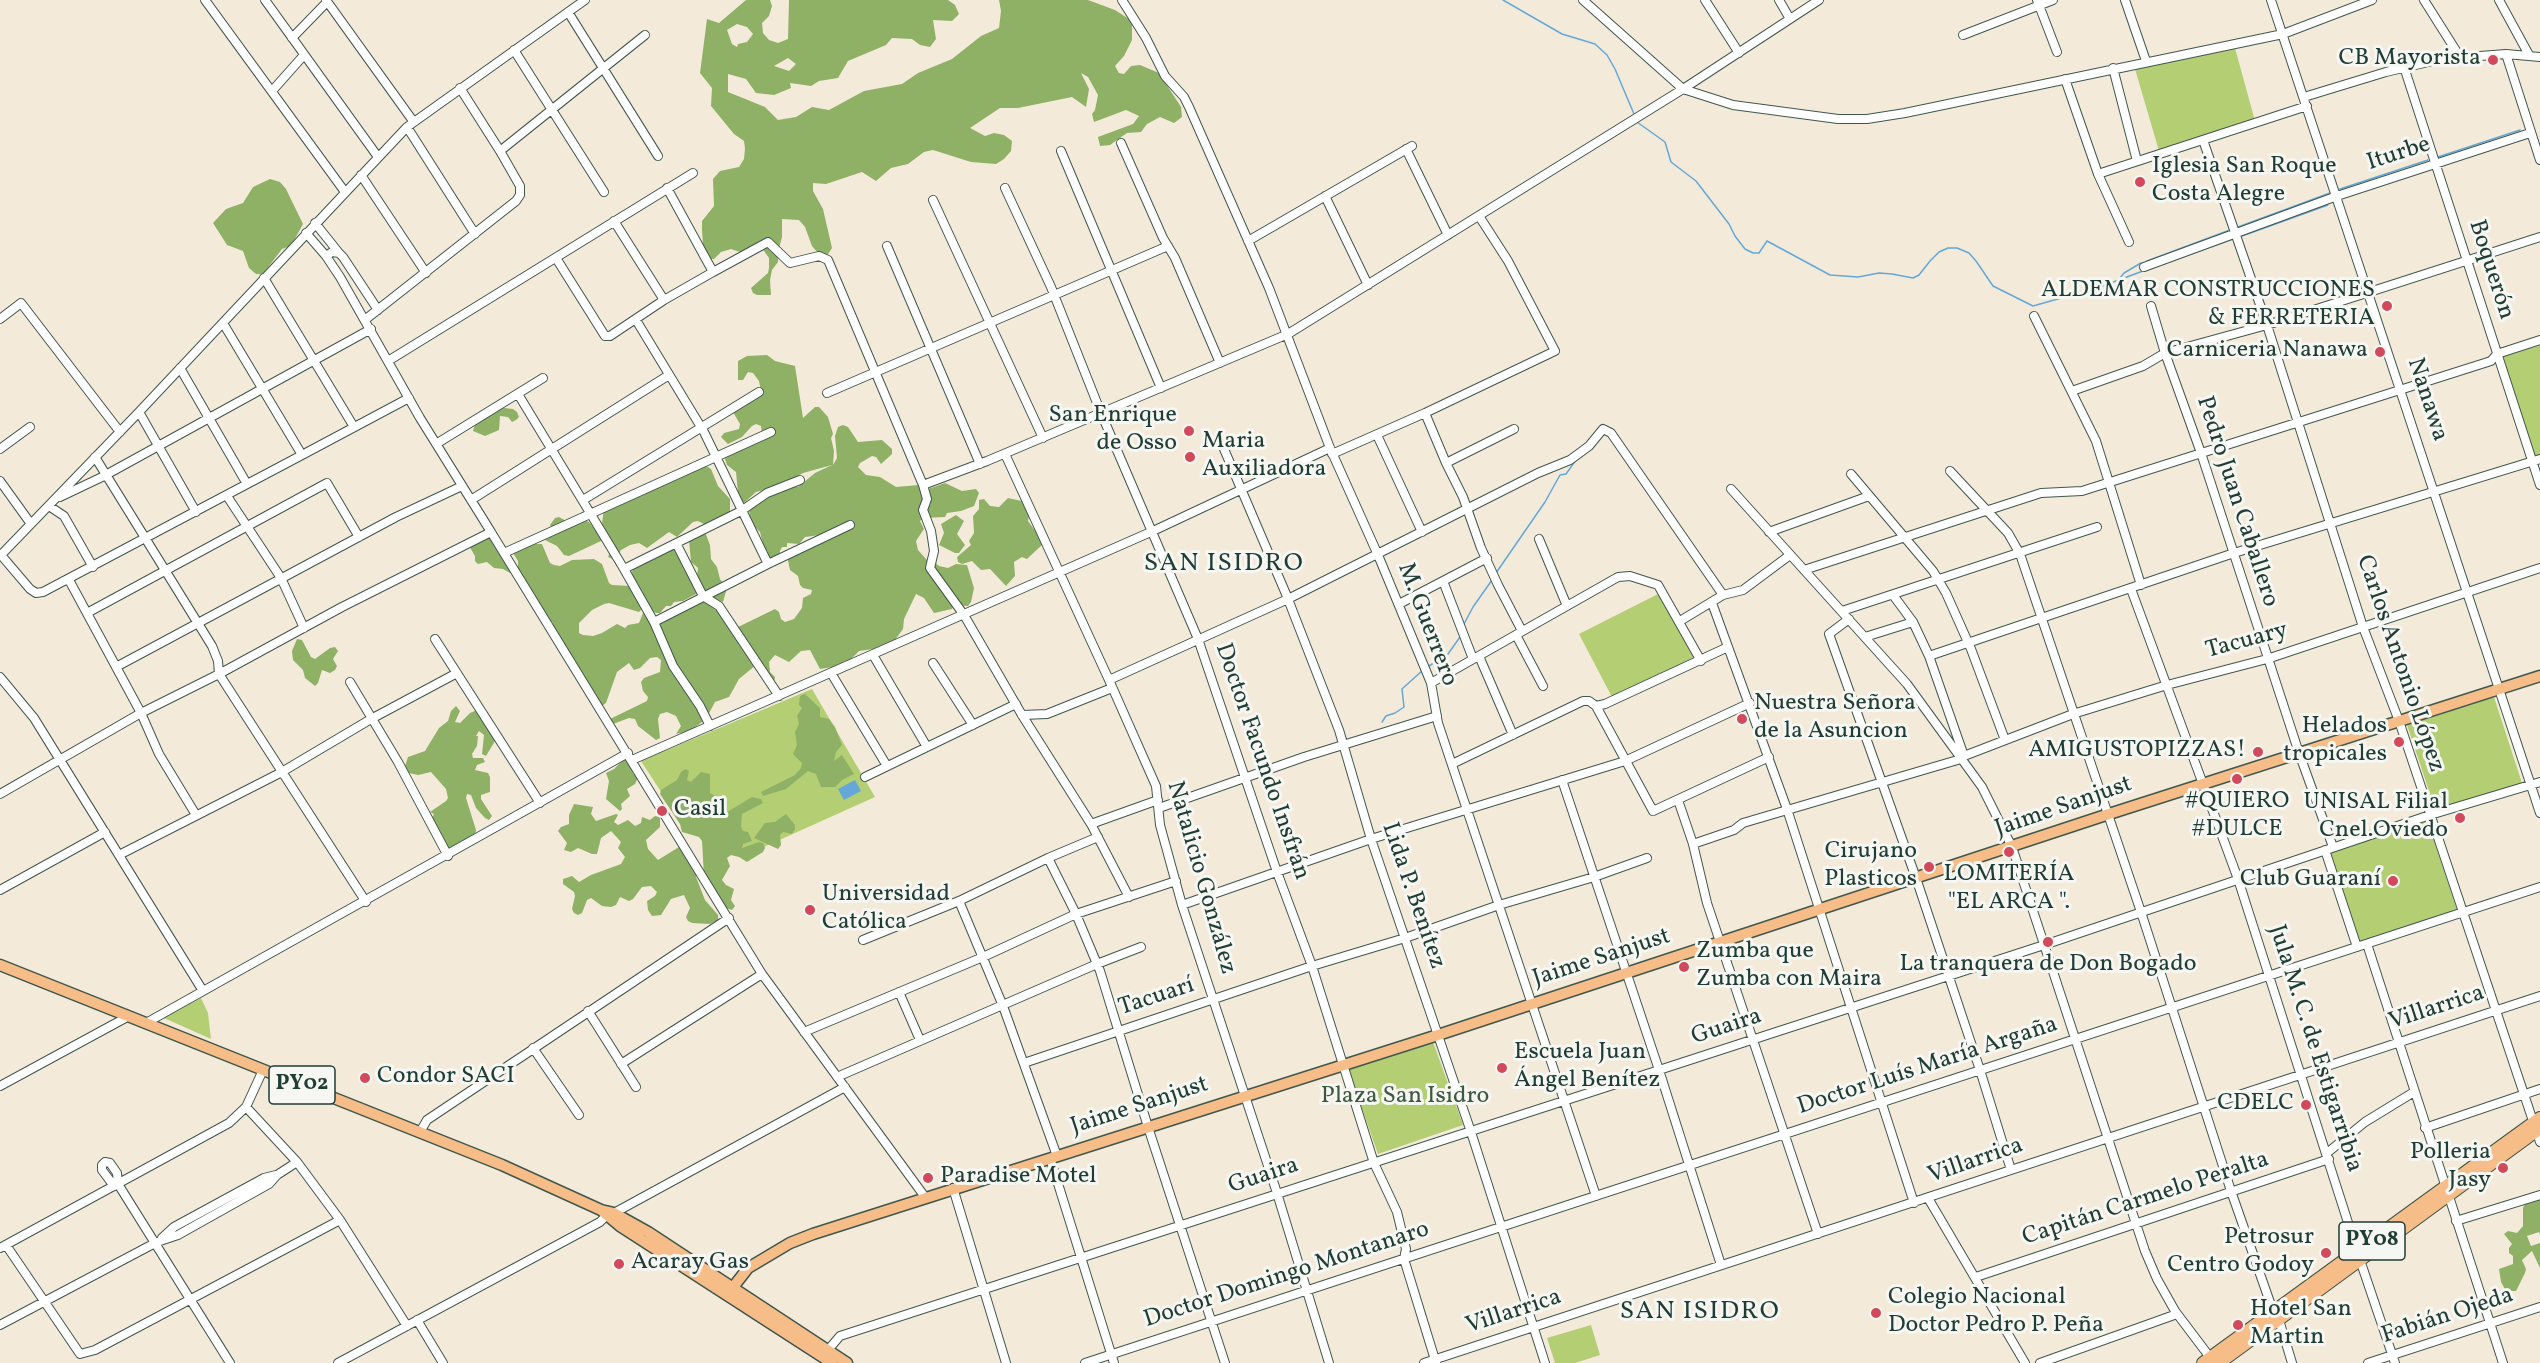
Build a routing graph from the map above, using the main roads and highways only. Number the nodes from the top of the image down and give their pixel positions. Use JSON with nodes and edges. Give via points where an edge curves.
{"nodes":[{"id":1,"x":2540,"y":676,"type":"edge"},
{"id":2,"x":0,"y":965,"type":"edge"},
{"id":3,"x":2538,"y":1128,"type":"edge"},
{"id":4,"x":607,"y":1213,"type":"junction"},
{"id":5,"x":700,"y":1265,"type":"junction"},
{"id":6,"x":748,"y":1268,"type":"junction"},
{"id":7,"x":730,"y":1291,"type":"junction"},
{"id":8,"x":754,"y":1302,"type":"junction"},
{"id":9,"x":2212,"y":1362,"type":"edge"},
{"id":10,"x":832,"y":1363,"type":"edge"},
{"id":11,"x":847,"y":1363,"type":"edge"}],
"edges":[{"from":1,"to":6,"type":"main road","name":"Jaime Sanjust","via":[[1438,1035],[925,1197],[790,1243]]},
{"from":2,"to":4,"type":"main road","number":"PY02","via":[[502,1165]]},
{"from":3,"to":9,"type":"highway","number":"PY08"},
{"from":4,"to":5,"type":"main road","number":"PY02"},
{"from":4,"to":7,"type":"main road","number":"PY02"},
{"from":5,"to":6,"type":"main road","via":[[723,1274]]},
{"from":5,"to":7,"type":"main road","number":"PY02"},
{"from":6,"to":7,"type":"main road","name":"Jaime Sanjust"},
{"from":6,"to":8,"type":"main road","via":[[742,1283]]},
{"from":7,"to":8,"type":"main road","number":"PY02"},
{"from":7,"to":10,"type":"main road","number":"PY02"},
{"from":8,"to":11,"type":"main road","number":"PY02"}]}
